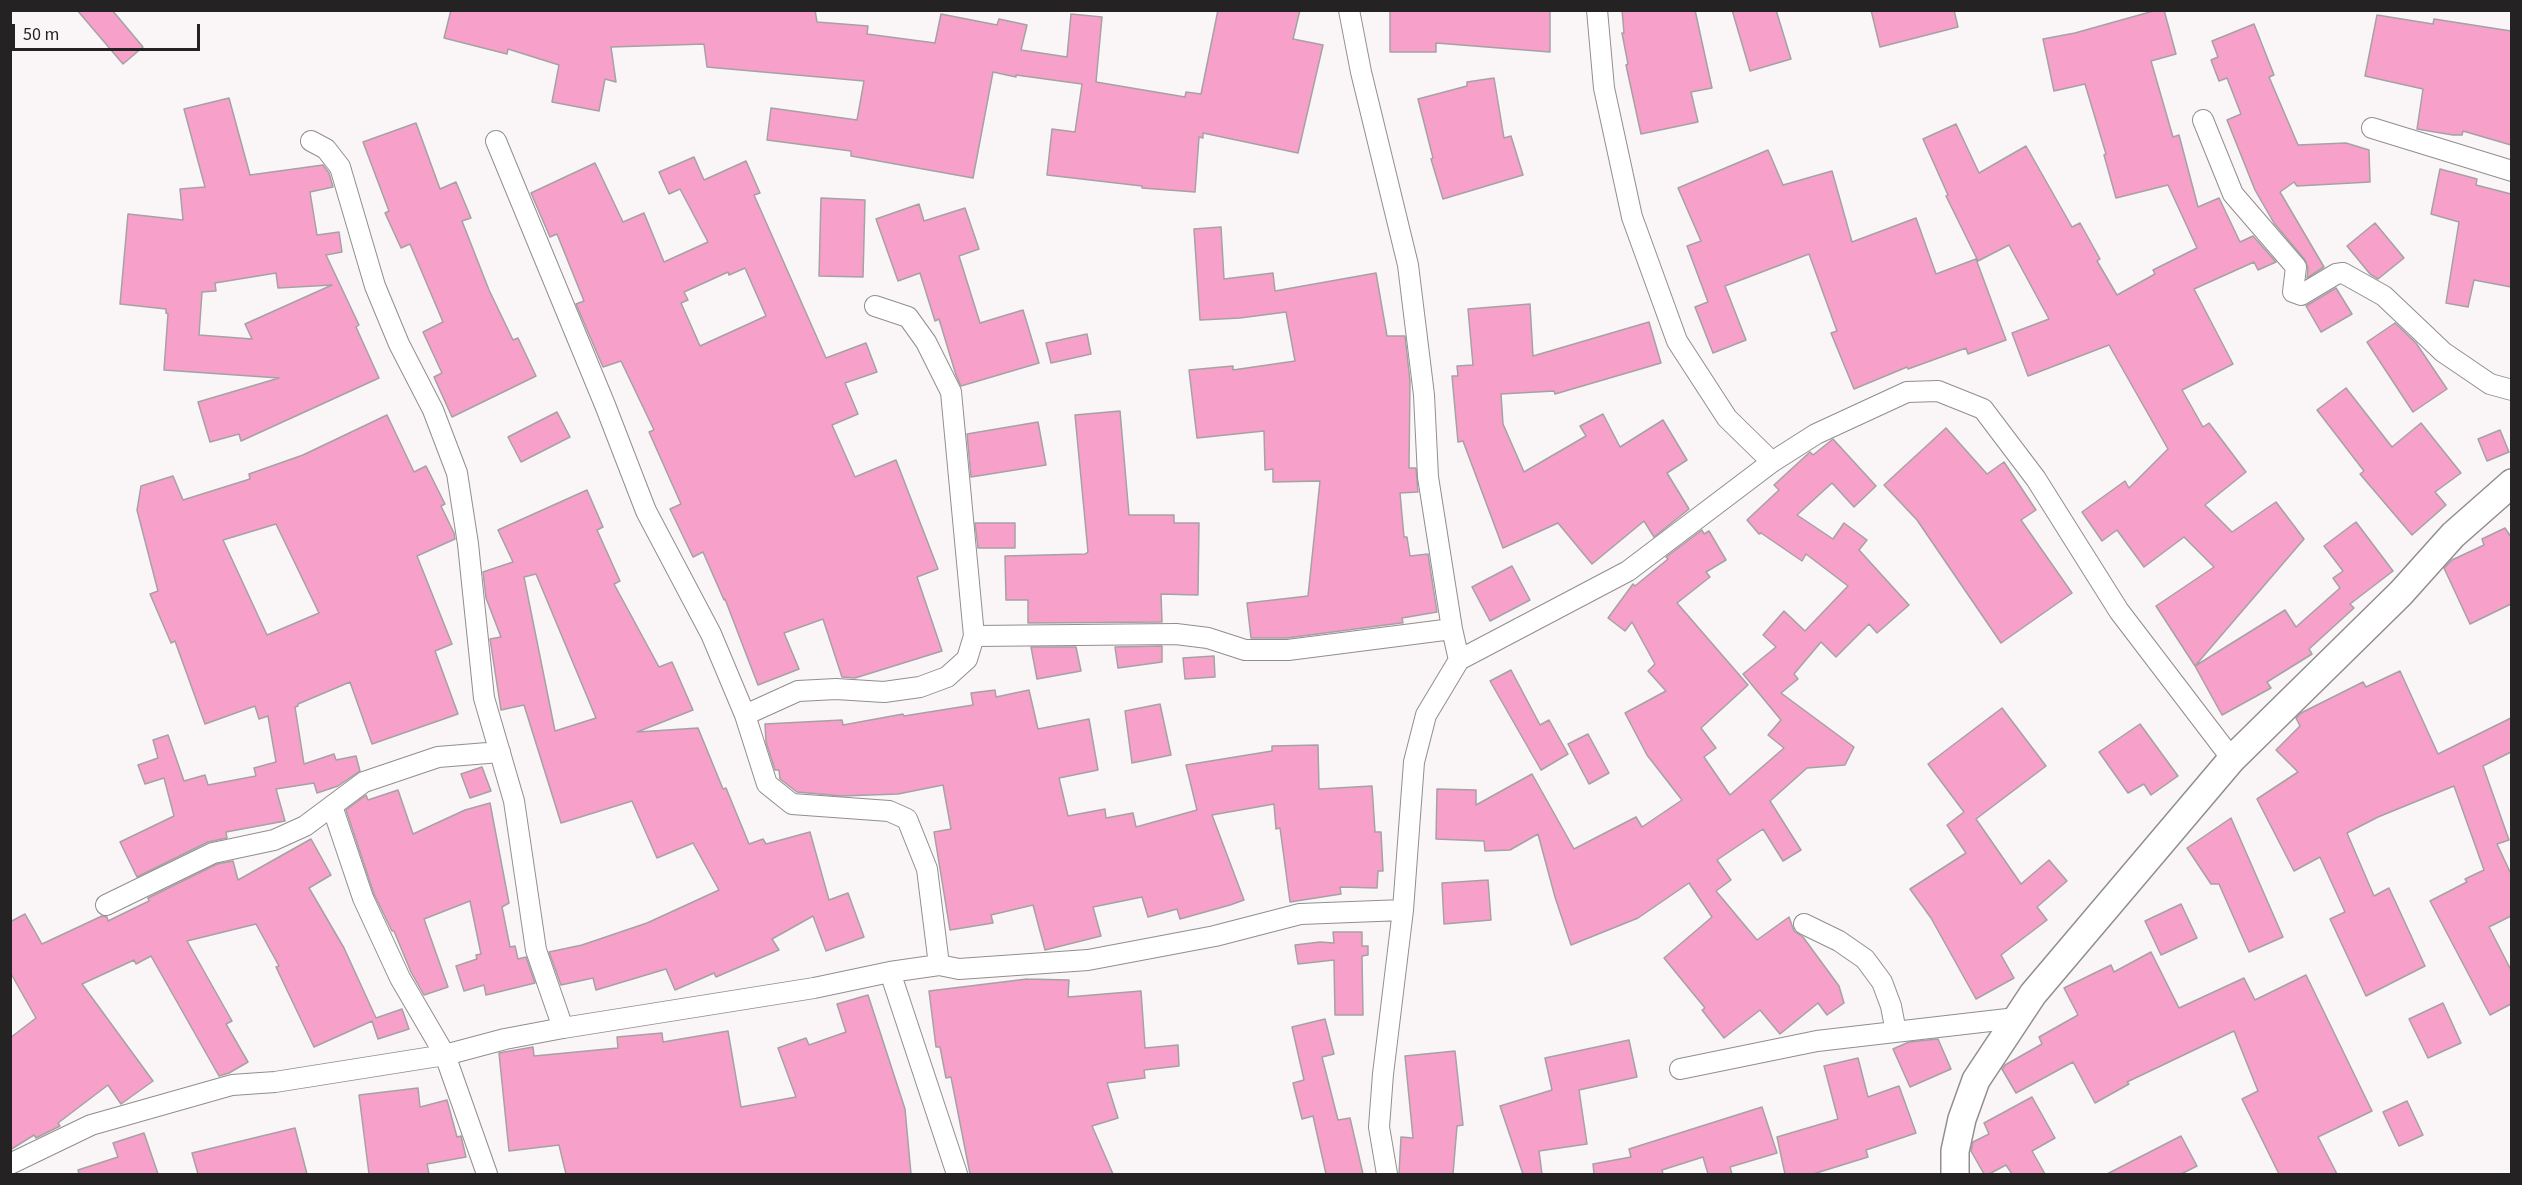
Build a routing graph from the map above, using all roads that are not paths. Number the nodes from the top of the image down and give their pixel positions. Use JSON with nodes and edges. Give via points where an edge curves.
{"nodes":[{"id":1,"x":1349,"y":10,"type":"edge"},
{"id":2,"x":1597,"y":10,"type":"edge"},
{"id":3,"x":2203,"y":120,"type":"dead end"},
{"id":4,"x":2372,"y":128,"type":"dead end"},
{"id":5,"x":311,"y":141,"type":"dead end"},
{"id":6,"x":496,"y":141,"type":"dead end"},
{"id":7,"x":2511,"y":171,"type":"edge"},
{"id":8,"x":875,"y":306,"type":"dead end"},
{"id":9,"x":2511,"y":390,"type":"edge"},
{"id":10,"x":1772,"y":462,"type":"junction"},
{"id":11,"x":2511,"y":483,"type":"edge"},
{"id":12,"x":1452,"y":629,"type":"junction"},
{"id":13,"x":974,"y":636,"type":"junction"},
{"id":14,"x":1459,"y":660,"type":"junction"},
{"id":15,"x":745,"y":715,"type":"junction"},
{"id":16,"x":500,"y":752,"type":"junction"},
{"id":17,"x":2232,"y":759,"type":"junction"},
{"id":18,"x":332,"y":806,"type":"junction"},
{"id":19,"x":106,"y":906,"type":"dead end"},
{"id":20,"x":1403,"y":910,"type":"junction"},
{"id":21,"x":1804,"y":924,"type":"dead end"},
{"id":22,"x":939,"y":964,"type":"junction"},
{"id":23,"x":890,"y":972,"type":"junction"},
{"id":24,"x":2016,"y":1018,"type":"junction"},
{"id":25,"x":563,"y":1028,"type":"junction"},
{"id":26,"x":1896,"y":1032,"type":"junction"},
{"id":27,"x":445,"y":1055,"type":"junction"},
{"id":28,"x":1680,"y":1069,"type":"dead end"},
{"id":29,"x":10,"y":1164,"type":"edge"},
{"id":30,"x":487,"y":1174,"type":"edge"},
{"id":31,"x":957,"y":1174,"type":"edge"},
{"id":32,"x":1387,"y":1174,"type":"edge"},
{"id":33,"x":1955,"y":1174,"type":"edge"}],
"edges":[{"from":1,"to":12,"type":"street","via":[[1408,265],[1425,395],[1428,477]]},
{"from":2,"to":10,"type":"street","via":[[1604,88],[1632,217],[1677,341],[1728,418]]},
{"from":3,"to":9,"type":"street","via":[[2234,194],[2296,267],[2293,292],[2301,294],[2343,273],[2384,296],[2443,352],[2490,384]]},
{"from":4,"to":7,"type":"street"},
{"from":5,"to":16,"type":"street","via":[[326,149],[340,167],[375,286],[433,410],[457,473],[484,698]]},
{"from":6,"to":15,"type":"street","via":[[646,512],[711,634]]},
{"from":8,"to":13,"type":"street","via":[[908,317],[926,342],[951,392]]},
{"from":10,"to":14,"type":"street","via":[[1628,571]]},
{"from":10,"to":17,"type":"street","via":[[1816,434],[1907,392],[1938,391],[1983,409],[2037,479],[2119,611]]},
{"from":11,"to":17,"type":"street","via":[[2453,535]]},
{"from":12,"to":13,"type":"street","via":[[1288,650],[1245,650],[1208,638],[1176,634]]},
{"from":12,"to":14,"type":"street"},
{"from":13,"to":15,"type":"street","via":[[967,659],[947,677],[920,687],[884,692],[798,691]]},
{"from":14,"to":20,"type":"street","via":[[1426,715],[1414,762]]},
{"from":15,"to":22,"type":"street","via":[[767,784],[792,804],[889,811],[907,819],[927,869]]},
{"from":16,"to":18,"type":"street","via":[[438,757],[364,783]]},
{"from":16,"to":25,"type":"street","via":[[514,801],[536,950]]},
{"from":17,"to":24,"type":"street","via":[[2032,993]]},
{"from":18,"to":19,"type":"street","via":[[305,826],[274,840],[213,853]]},
{"from":18,"to":27,"type":"street","via":[[363,898],[400,978]]},
{"from":20,"to":22,"type":"street","via":[[1300,914],[1215,936],[1088,960],[959,969]]},
{"from":20,"to":32,"type":"street","via":[[1379,1127]]},
{"from":21,"to":26,"type":"street","via":[[1864,959],[1882,982]]},
{"from":22,"to":23,"type":"street"},
{"from":23,"to":25,"type":"street"},
{"from":23,"to":31,"type":"street"},
{"from":24,"to":26,"type":"street"},
{"from":24,"to":33,"type":"street","via":[[1976,1080],[1962,1119]]},
{"from":25,"to":27,"type":"street"},
{"from":26,"to":28,"type":"street","via":[[1817,1041]]},
{"from":27,"to":29,"type":"street","via":[[275,1082],[232,1085],[92,1125]]},
{"from":27,"to":30,"type":"street"}]}
